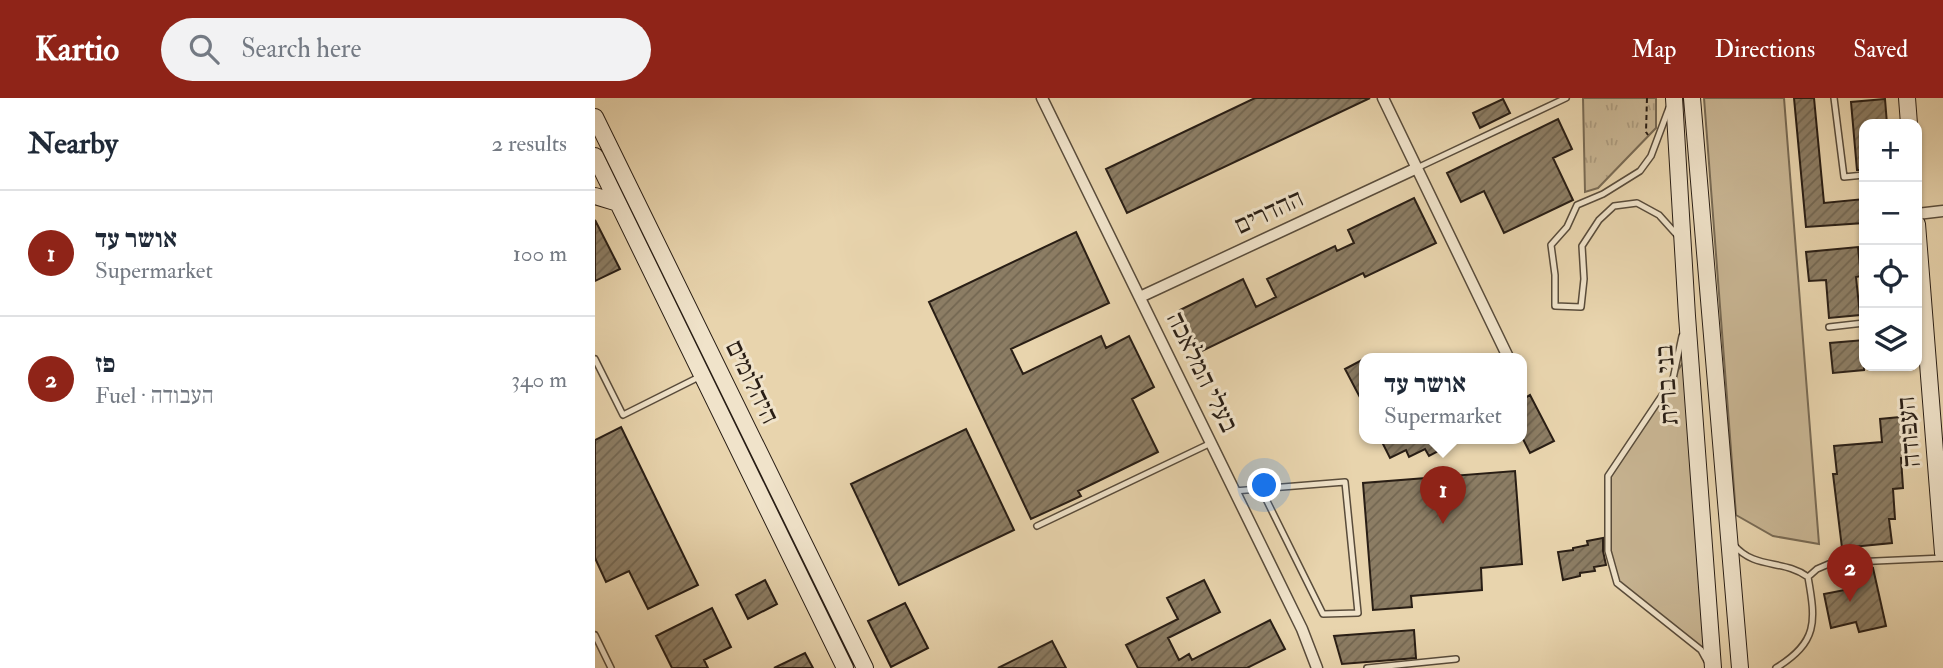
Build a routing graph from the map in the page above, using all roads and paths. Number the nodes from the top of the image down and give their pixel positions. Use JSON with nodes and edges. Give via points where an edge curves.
{"nodes":[{"id":1,"x":1042,"y":98,"type":"edge"},
{"id":2,"x":1383,"y":98,"type":"edge"},
{"id":3,"x":1566,"y":98,"type":"edge"},
{"id":4,"x":1647,"y":98,"type":"edge"},
{"id":5,"x":1673,"y":98,"type":"edge"},
{"id":6,"x":1692,"y":98,"type":"edge"},
{"id":7,"x":1835,"y":98,"type":"edge"},
{"id":8,"x":1907,"y":98,"type":"edge"},
{"id":9,"x":595,"y":117,"type":"edge"},
{"id":10,"x":1909,"y":119,"type":"edge"},
{"id":11,"x":1654,"y":149,"type":"junction"},
{"id":12,"x":595,"y":156,"type":"edge"},
{"id":13,"x":1417,"y":168,"type":"junction"},
{"id":14,"x":621,"y":170,"type":"junction"},
{"id":15,"x":1859,"y":176,"type":"edge"},
{"id":16,"x":600,"y":180,"type":"edge"},
{"id":17,"x":595,"y":196,"type":"edge"},
{"id":18,"x":618,"y":203,"type":"junction"},
{"id":19,"x":1943,"y":211,"type":"edge"},
{"id":20,"x":1922,"y":213,"type":"edge"},
{"id":21,"x":1683,"y":241,"type":"junction"},
{"id":22,"x":1918,"y":245,"type":"edge"},
{"id":23,"x":1140,"y":297,"type":"junction"},
{"id":24,"x":1920,"y":308,"type":"edge"},
{"id":25,"x":1687,"y":316,"type":"junction"},
{"id":26,"x":1859,"y":324,"type":"edge"},
{"id":27,"x":1829,"y":327,"type":"dead end"},
{"id":28,"x":1922,"y":338,"type":"edge"},
{"id":29,"x":1506,"y":353,"type":"edge"},
{"id":30,"x":595,"y":359,"type":"edge"},
{"id":31,"x":702,"y":375,"type":"junction"},
{"id":32,"x":1211,"y":443,"type":"junction"},
{"id":33,"x":1261,"y":489,"type":"junction"},
{"id":34,"x":1234,"y":491,"type":"junction"},
{"id":35,"x":1037,"y":526,"type":"dead end"},
{"id":36,"x":1729,"y":539,"type":"junction"},
{"id":37,"x":1943,"y":555,"type":"edge"},
{"id":38,"x":1808,"y":577,"type":"junction"},
{"id":39,"x":595,"y":635,"type":"edge"},
{"id":40,"x":1455,"y":659,"type":"dead end"},
{"id":41,"x":611,"y":668,"type":"edge"},
{"id":42,"x":845,"y":668,"type":"edge"},
{"id":43,"x":866,"y":668,"type":"edge"},
{"id":44,"x":1317,"y":668,"type":"edge"},
{"id":45,"x":1367,"y":668,"type":"edge"},
{"id":46,"x":1712,"y":668,"type":"edge"},
{"id":47,"x":1740,"y":668,"type":"edge"},
{"id":48,"x":1776,"y":668,"type":"edge"}],
"edges":[{"from":1,"to":23,"type":"street","name":"בעלי המלאכה"},
{"from":2,"to":13,"type":"street"},
{"from":3,"to":13,"type":"lane"},
{"from":4,"to":11,"type":"path","via":[[1646,132]]},
{"from":5,"to":11,"type":"lane"},
{"from":5,"to":21,"type":"street","name":"בני ברית"},
{"from":6,"to":36,"type":"street","name":"בני ברית"},
{"from":7,"to":15,"type":"lane","via":[[1844,177]]},
{"from":8,"to":10,"type":"street"},
{"from":9,"to":14,"type":"street","name":"היהלומים"},
{"from":11,"to":21,"type":"lane","via":[[1640,171],[1577,205],[1551,245],[1555,306],[1581,307],[1582,246],[1614,206],[1637,203],[1660,215]]},
{"from":12,"to":16,"type":"street","name":"היהלומים"},
{"from":13,"to":23,"type":"street","name":"ההדרים"},
{"from":13,"to":29,"type":"street"},
{"from":14,"to":16,"type":"street"},
{"from":14,"to":43,"type":"street","name":"היהלומים"},
{"from":16,"to":18,"type":"street","name":"היהלומים"},
{"from":17,"to":18,"type":"street"},
{"from":18,"to":31,"type":"street","name":"היהלומים"},
{"from":19,"to":20,"type":"street"},
{"from":21,"to":25,"type":"street","name":"בני ברית"},
{"from":22,"to":24,"type":"street","name":"העבודה"},
{"from":23,"to":32,"type":"street","name":"בעלי המלאכה"},
{"from":25,"to":46,"type":"street","name":"בני ברית"},
{"from":25,"to":46,"type":"lane","via":[[1673,379],[1608,476],[1608,551],[1617,583],[1701,650]]},
{"from":26,"to":27,"type":"lane"},
{"from":28,"to":37,"type":"street","name":"העבודה"},
{"from":30,"to":31,"type":"lane","via":[[623,415]]},
{"from":31,"to":42,"type":"street","name":"היהלומים"},
{"from":32,"to":34,"type":"street","name":"בעלי המלאכה"},
{"from":32,"to":35,"type":"lane"},
{"from":33,"to":33,"type":"lane","via":[[1345,482],[1358,613],[1323,614]]},
{"from":33,"to":34,"type":"lane"},
{"from":34,"to":44,"type":"street","name":"בעלי המלאכה"},
{"from":36,"to":38,"type":"lane","via":[[1758,562],[1796,569]]},
{"from":36,"to":47,"type":"street","name":"בני ברית"},
{"from":37,"to":38,"type":"lane","via":[[1831,562]]},
{"from":38,"to":48,"type":"lane","via":[[1814,614],[1811,632],[1804,646]]},
{"from":39,"to":41,"type":"lane"},
{"from":40,"to":45,"type":"lane"}]}
